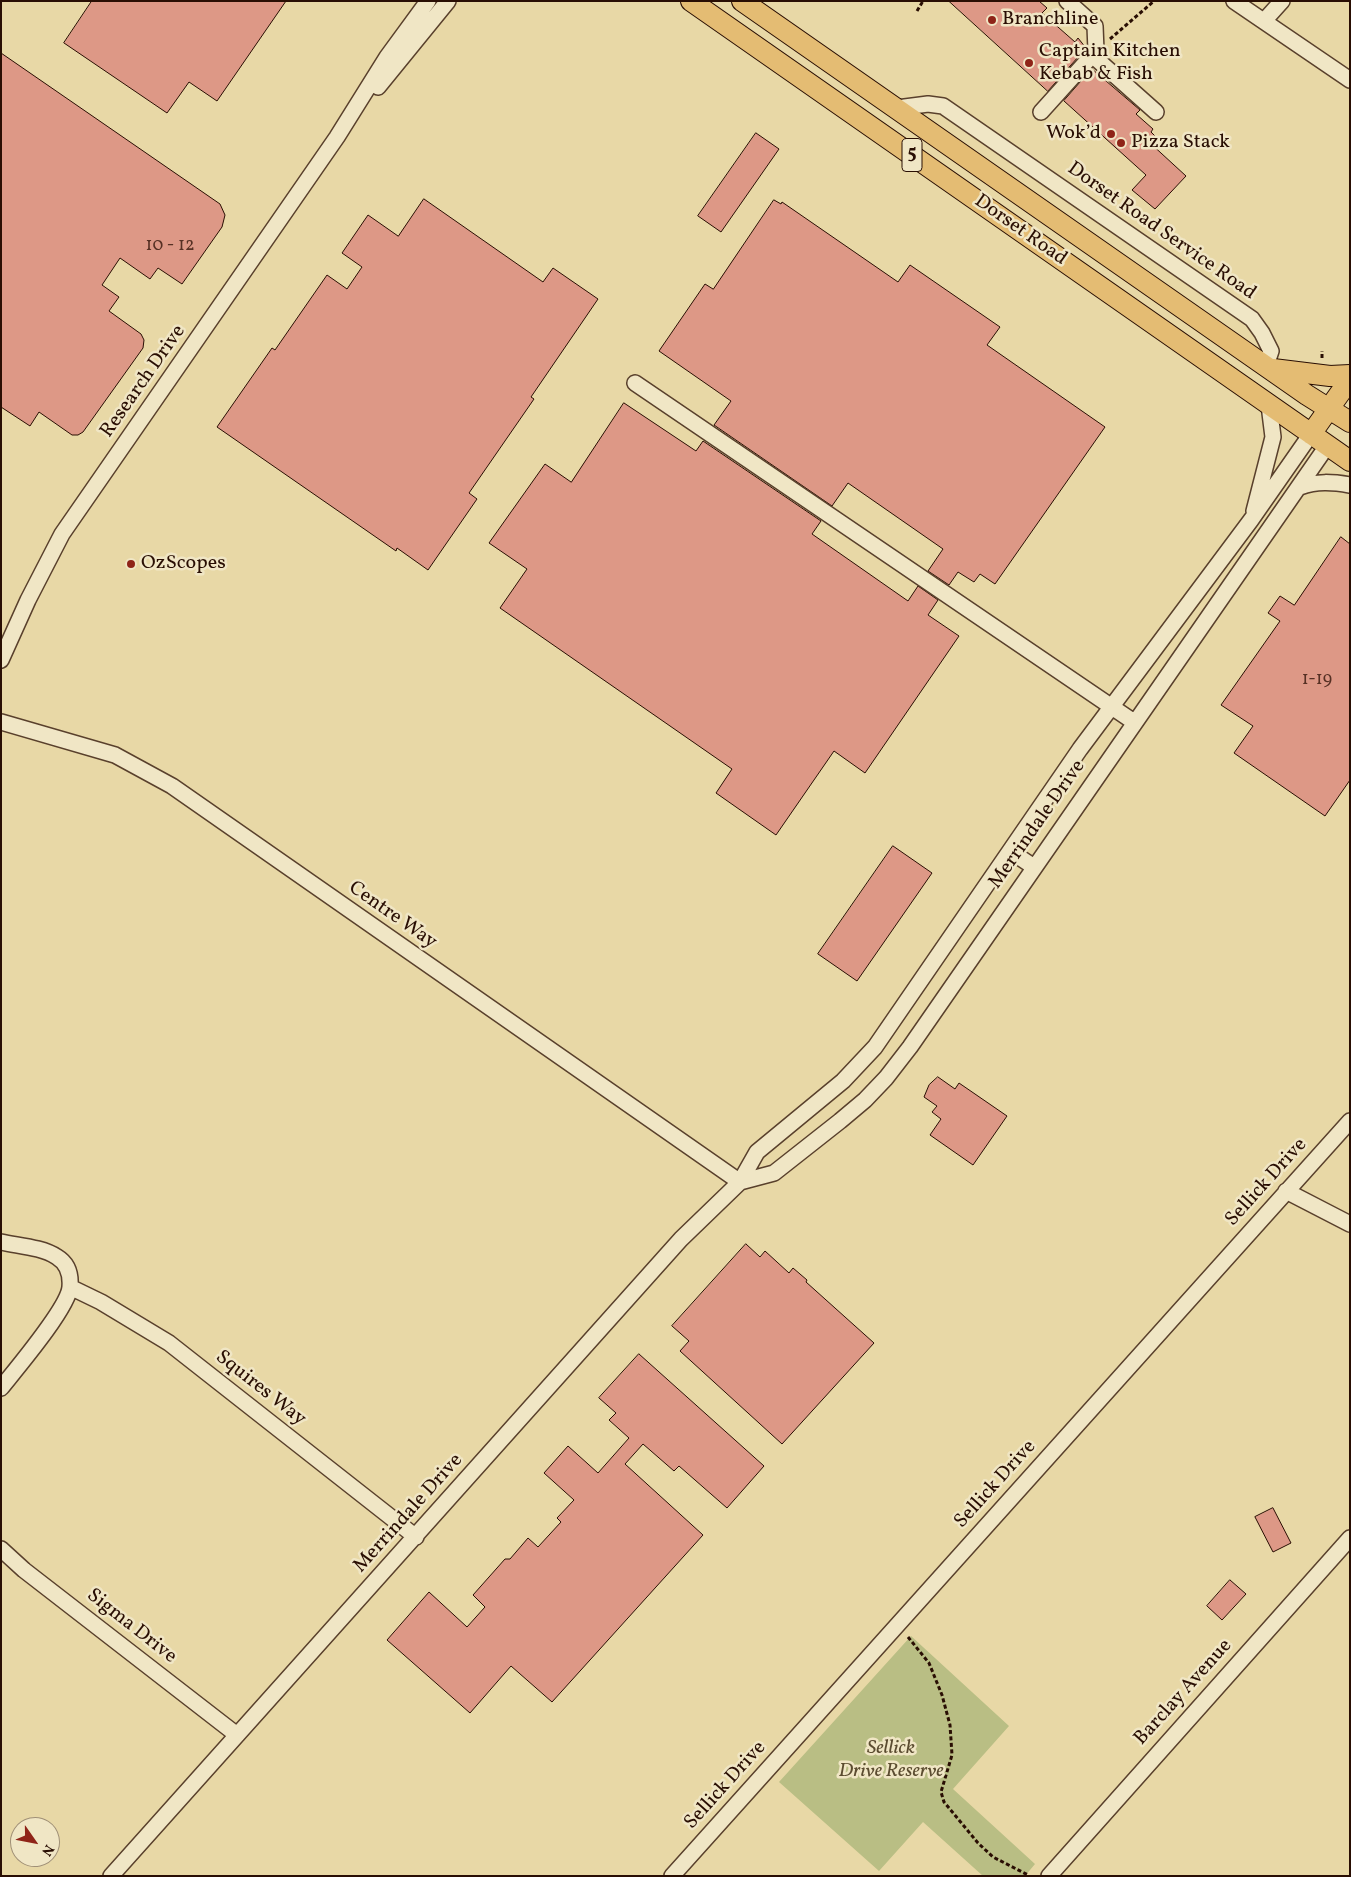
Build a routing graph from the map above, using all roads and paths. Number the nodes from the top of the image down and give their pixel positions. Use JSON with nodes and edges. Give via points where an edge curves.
{"nodes":[{"id":1,"x":428,"y":1,"type":"edge"},
{"id":2,"x":448,"y":1,"type":"edge"},
{"id":3,"x":691,"y":1,"type":"edge"},
{"id":4,"x":742,"y":1,"type":"edge"},
{"id":5,"x":923,"y":1,"type":"edge"},
{"id":6,"x":1067,"y":1,"type":"edge"},
{"id":7,"x":1154,"y":1,"type":"edge"},
{"id":8,"x":1234,"y":1,"type":"edge"},
{"id":9,"x":1282,"y":1,"type":"edge"},
{"id":10,"x":917,"y":11,"type":"dead end"},
{"id":11,"x":1264,"y":22,"type":"junction"},
{"id":12,"x":1094,"y":53,"type":"junction"},
{"id":13,"x":1350,"y":80,"type":"edge"},
{"id":14,"x":866,"y":88,"type":"junction"},
{"id":15,"x":897,"y":108,"type":"junction"},
{"id":16,"x":849,"y":112,"type":"junction"},
{"id":17,"x":1042,"y":112,"type":"dead end"},
{"id":18,"x":1156,"y":112,"type":"dead end"},
{"id":19,"x":337,"y":136,"type":"junction"},
{"id":20,"x":1268,"y":368,"type":"junction"},
{"id":21,"x":1350,"y":374,"type":"edge"},
{"id":22,"x":1350,"y":379,"type":"edge"},
{"id":23,"x":635,"y":383,"type":"dead end"},
{"id":24,"x":1269,"y":405,"type":"junction"},
{"id":25,"x":1343,"y":414,"type":"edge"},
{"id":26,"x":1319,"y":440,"type":"junction"},
{"id":27,"x":1350,"y":460,"type":"edge"},
{"id":28,"x":1350,"y":485,"type":"edge"},
{"id":29,"x":1300,"y":487,"type":"junction"},
{"id":30,"x":1252,"y":520,"type":"junction"},
{"id":31,"x":1,"y":660,"type":"edge"},
{"id":32,"x":1110,"y":706,"type":"junction"},
{"id":33,"x":1,"y":722,"type":"edge"},
{"id":34,"x":1134,"y":722,"type":"junction"},
{"id":35,"x":1010,"y":851,"type":"junction"},
{"id":36,"x":1034,"y":867,"type":"junction"},
{"id":37,"x":1350,"y":1121,"type":"edge"},
{"id":38,"x":740,"y":1182,"type":"junction"},
{"id":39,"x":1286,"y":1191,"type":"junction"},
{"id":40,"x":1350,"y":1224,"type":"edge"},
{"id":41,"x":1,"y":1242,"type":"edge"},
{"id":42,"x":70,"y":1287,"type":"junction"},
{"id":43,"x":1,"y":1388,"type":"edge"},
{"id":44,"x":416,"y":1537,"type":"junction"},
{"id":45,"x":1350,"y":1538,"type":"edge"},
{"id":46,"x":1,"y":1549,"type":"edge"},
{"id":47,"x":908,"y":1637,"type":"dead end"},
{"id":48,"x":237,"y":1735,"type":"junction"},
{"id":49,"x":1028,"y":1875,"type":"edge"},
{"id":50,"x":111,"y":1876,"type":"edge"},
{"id":51,"x":672,"y":1876,"type":"edge"},
{"id":52,"x":1049,"y":1876,"type":"edge"}],
"edges":[{"from":1,"to":19,"type":"street","name":"Research Drive","via":[[387,57]]},
{"from":2,"to":19,"type":"street","name":"Research Drive"},
{"from":3,"to":16,"type":"main road","name":"Dorset Road","number":"5"},
{"from":4,"to":14,"type":"main road","name":"Dorset Road","number":"5"},
{"from":5,"to":10,"type":"path"},
{"from":6,"to":12,"type":"street","via":[[1095,26]]},
{"from":7,"to":12,"type":"path"},
{"from":8,"to":11,"type":"street"},
{"from":9,"to":11,"type":"street"},
{"from":11,"to":13,"type":"street"},
{"from":12,"to":17,"type":"street"},
{"from":12,"to":18,"type":"street"},
{"from":14,"to":15,"type":"main road","name":"Dorset Road","number":"5"},
{"from":14,"to":16,"type":"main road"},
{"from":15,"to":20,"type":"main road","name":"Dorset Road","number":"5"},
{"from":15,"to":20,"type":"street","name":"Dorset Road Service Road","via":[[928,104],[943,106],[1252,319],[1272,351]]},
{"from":16,"to":24,"type":"main road","name":"Dorset Road","number":"5"},
{"from":19,"to":31,"type":"street","name":"Research Drive","via":[[62,534]]},
{"from":20,"to":21,"type":"main road","via":[[1330,376]]},
{"from":20,"to":25,"type":"main road","name":"Dorset Road","number":"5"},
{"from":22,"to":25,"type":"main road"},
{"from":23,"to":32,"type":"street"},
{"from":24,"to":26,"type":"main road","name":"Dorset Road","number":"5"},
{"from":24,"to":30,"type":"street","via":[[1273,437]]},
{"from":25,"to":26,"type":"main road"},
{"from":26,"to":27,"type":"main road","name":"Dorset Road","number":"5"},
{"from":26,"to":29,"type":"street","name":"Merrindale Drive"},
{"from":26,"to":30,"type":"street","name":"Merrindale Drive"},
{"from":28,"to":29,"type":"street","via":[[1313,482]]},
{"from":29,"to":34,"type":"street","name":"Merrindale Drive"},
{"from":30,"to":32,"type":"street","name":"Merrindale Drive"},
{"from":32,"to":34,"type":"street"},
{"from":32,"to":35,"type":"street","name":"Merrindale Drive"},
{"from":33,"to":38,"type":"street","name":"Centre Way","via":[[115,755],[172,786]]},
{"from":34,"to":36,"type":"street","name":"Merrindale Drive"},
{"from":35,"to":36,"type":"street"},
{"from":35,"to":38,"type":"street","name":"Merrindale Drive","via":[[875,1047],[843,1081],[756,1152]]},
{"from":36,"to":38,"type":"street","name":"Merrindale Drive","via":[[886,1078],[865,1100],[774,1173]]},
{"from":37,"to":39,"type":"street","name":"Sellick Drive"},
{"from":38,"to":44,"type":"street","name":"Merrindale Drive","via":[[682,1240]]},
{"from":39,"to":40,"type":"street"},
{"from":39,"to":51,"type":"street","name":"Sellick Drive"},
{"from":41,"to":42,"type":"street","via":[[57,1257],[70,1274]]},
{"from":42,"to":43,"type":"street","via":[[56,1316]]},
{"from":42,"to":44,"type":"street","name":"Squires Way","via":[[169,1343]]},
{"from":44,"to":48,"type":"street","name":"Merrindale Drive"},
{"from":45,"to":52,"type":"street","name":"Barclay Avenue"},
{"from":46,"to":48,"type":"street","name":"Sigma Drive"},
{"from":47,"to":49,"type":"path","via":[[928,1663],[950,1725],[952,1755],[941,1792],[944,1802],[978,1844],[993,1857]]},
{"from":48,"to":50,"type":"street","name":"Merrindale Drive"}]}
